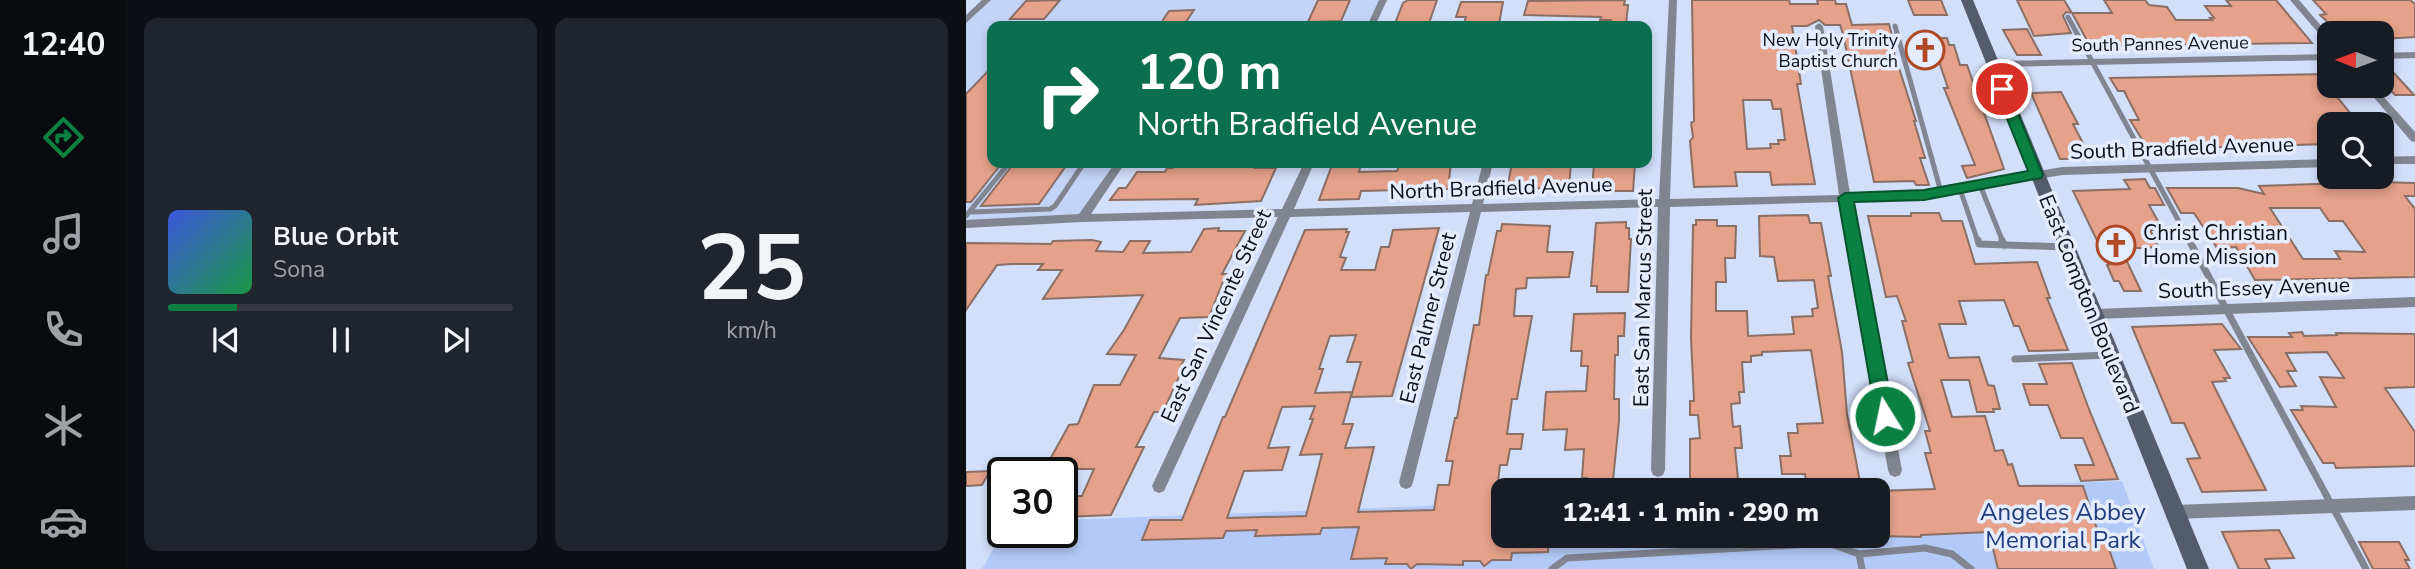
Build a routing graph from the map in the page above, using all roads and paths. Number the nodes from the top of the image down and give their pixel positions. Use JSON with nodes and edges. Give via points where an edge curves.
{"nodes":[{"id":1,"x":987,"y":0,"type":"edge"},
{"id":2,"x":1383,"y":0,"type":"edge"},
{"id":3,"x":1673,"y":0,"type":"edge"},
{"id":4,"x":1967,"y":0,"type":"edge"},
{"id":5,"x":2294,"y":0,"type":"edge"},
{"id":6,"x":2068,"y":17,"type":"dead end"},
{"id":7,"x":966,"y":20,"type":"edge"},
{"id":8,"x":1373,"y":21,"type":"edge"},
{"id":9,"x":1819,"y":26,"type":"dead end"},
{"id":10,"x":1895,"y":26,"type":"dead end"},
{"id":11,"x":2317,"y":26,"type":"edge"},
{"id":12,"x":2415,"y":55,"type":"edge"},
{"id":13,"x":2394,"y":56,"type":"edge"},
{"id":14,"x":2317,"y":57,"type":"edge"},
{"id":15,"x":2091,"y":61,"type":"junction"},
{"id":16,"x":1992,"y":64,"type":"junction"},
{"id":17,"x":2379,"y":98,"type":"edge"},
{"id":18,"x":2415,"y":139,"type":"edge"},
{"id":19,"x":2415,"y":160,"type":"edge"},
{"id":20,"x":2394,"y":161,"type":"edge"},
{"id":21,"x":2317,"y":163,"type":"edge"},
{"id":22,"x":1005,"y":168,"type":"edge"},
{"id":23,"x":1081,"y":168,"type":"edge"},
{"id":24,"x":1117,"y":168,"type":"edge"},
{"id":25,"x":1307,"y":168,"type":"edge"},
{"id":26,"x":1487,"y":168,"type":"edge"},
{"id":27,"x":2149,"y":168,"type":"junction"},
{"id":28,"x":2036,"y":175,"type":"junction"},
{"id":29,"x":1980,"y":185,"type":"junction"},
{"id":30,"x":1960,"y":189,"type":"junction"},
{"id":31,"x":1941,"y":192,"type":"junction"},
{"id":32,"x":1845,"y":198,"type":"junction"},
{"id":33,"x":1664,"y":203,"type":"junction"},
{"id":34,"x":1476,"y":209,"type":"junction"},
{"id":35,"x":969,"y":214,"type":"edge"},
{"id":36,"x":1285,"y":214,"type":"junction"},
{"id":37,"x":1082,"y":218,"type":"junction"},
{"id":38,"x":966,"y":224,"type":"edge"},
{"id":39,"x":2004,"y":246,"type":"junction"},
{"id":40,"x":2066,"y":247,"type":"junction"},
{"id":41,"x":2415,"y":302,"type":"edge"},
{"id":42,"x":2226,"y":309,"type":"junction"},
{"id":43,"x":2095,"y":314,"type":"junction"},
{"id":44,"x":2111,"y":355,"type":"junction"},
{"id":45,"x":2015,"y":359,"type":"dead end"},
{"id":46,"x":1658,"y":470,"type":"dead end"},
{"id":47,"x":1895,"y":470,"type":"dead end"},
{"id":48,"x":1406,"y":482,"type":"dead end"},
{"id":49,"x":1159,"y":486,"type":"dead end"},
{"id":50,"x":2415,"y":503,"type":"edge"},
{"id":51,"x":2332,"y":506,"type":"junction"},
{"id":52,"x":2174,"y":512,"type":"junction"},
{"id":53,"x":1859,"y":554,"type":"junction"},
{"id":54,"x":1552,"y":569,"type":"edge"},
{"id":55,"x":1862,"y":569,"type":"edge"},
{"id":56,"x":1971,"y":569,"type":"edge"},
{"id":57,"x":2198,"y":569,"type":"edge"},
{"id":58,"x":2366,"y":569,"type":"edge"}],
"edges":[{"from":1,"to":7,"type":"street"},
{"from":2,"to":8,"type":"street"},
{"from":3,"to":33,"type":"street","name":"East San Marcus Street"},
{"from":4,"to":16,"type":"main road","name":"East Compton Boulevard"},
{"from":5,"to":11,"type":"street"},
{"from":6,"to":15,"type":"lane"},
{"from":9,"to":32,"type":"street"},
{"from":10,"to":31,"type":"lane"},
{"from":12,"to":13,"type":"street"},
{"from":14,"to":15,"type":"street","name":"South Pannes Avenue"},
{"from":15,"to":16,"type":"street","name":"South Pannes Avenue"},
{"from":15,"to":27,"type":"lane"},
{"from":16,"to":28,"type":"main road","name":"East Compton Boulevard"},
{"from":17,"to":18,"type":"street"},
{"from":19,"to":20,"type":"street"},
{"from":21,"to":27,"type":"street","name":"South Bradfield Avenue"},
{"from":22,"to":35,"type":"lane"},
{"from":23,"to":35,"type":"lane","via":[[1049,209]]},
{"from":24,"to":37,"type":"street"},
{"from":25,"to":36,"type":"street","name":"East San Vincente Street"},
{"from":26,"to":34,"type":"street","name":"East Palmer Street"},
{"from":27,"to":28,"type":"street","name":"South Bradfield Avenue"},
{"from":27,"to":42,"type":"lane"},
{"from":28,"to":29,"type":"street","name":"North Bradfield Avenue"},
{"from":28,"to":40,"type":"main road","name":"East Compton Boulevard"},
{"from":29,"to":30,"type":"street","name":"North Bradfield Avenue"},
{"from":29,"to":39,"type":"lane"},
{"from":30,"to":31,"type":"street","name":"North Bradfield Avenue"},
{"from":30,"to":39,"type":"lane","via":[[1979,244]]},
{"from":31,"to":32,"type":"street","name":"North Bradfield Avenue"},
{"from":32,"to":33,"type":"street","name":"North Bradfield Avenue"},
{"from":32,"to":47,"type":"street"},
{"from":33,"to":34,"type":"street","name":"North Bradfield Avenue"},
{"from":33,"to":46,"type":"street","name":"East San Marcus Street"},
{"from":34,"to":36,"type":"street","name":"North Bradfield Avenue"},
{"from":34,"to":48,"type":"street","name":"East Palmer Street"},
{"from":36,"to":37,"type":"street","name":"North Bradfield Avenue"},
{"from":36,"to":49,"type":"street","name":"East San Vincente Street"},
{"from":37,"to":38,"type":"street","name":"North Bradfield Avenue"},
{"from":39,"to":40,"type":"lane"},
{"from":40,"to":43,"type":"main road","name":"East Compton Boulevard"},
{"from":41,"to":42,"type":"street","name":"South Essey Avenue"},
{"from":42,"to":43,"type":"street","name":"South Essey Avenue"},
{"from":42,"to":51,"type":"lane"},
{"from":43,"to":44,"type":"main road","name":"East Compton Boulevard"},
{"from":44,"to":45,"type":"lane"},
{"from":44,"to":52,"type":"main road","name":"East Compton Boulevard"},
{"from":50,"to":51,"type":"street"},
{"from":51,"to":52,"type":"street"},
{"from":51,"to":58,"type":"lane"},
{"from":52,"to":57,"type":"main road","name":"East Compton Boulevard"},
{"from":53,"to":54,"type":"lane","via":[[1828,543],[1567,558]]},
{"from":53,"to":55,"type":"lane"},
{"from":53,"to":56,"type":"lane","via":[[1925,548],[1952,554]]}]}
